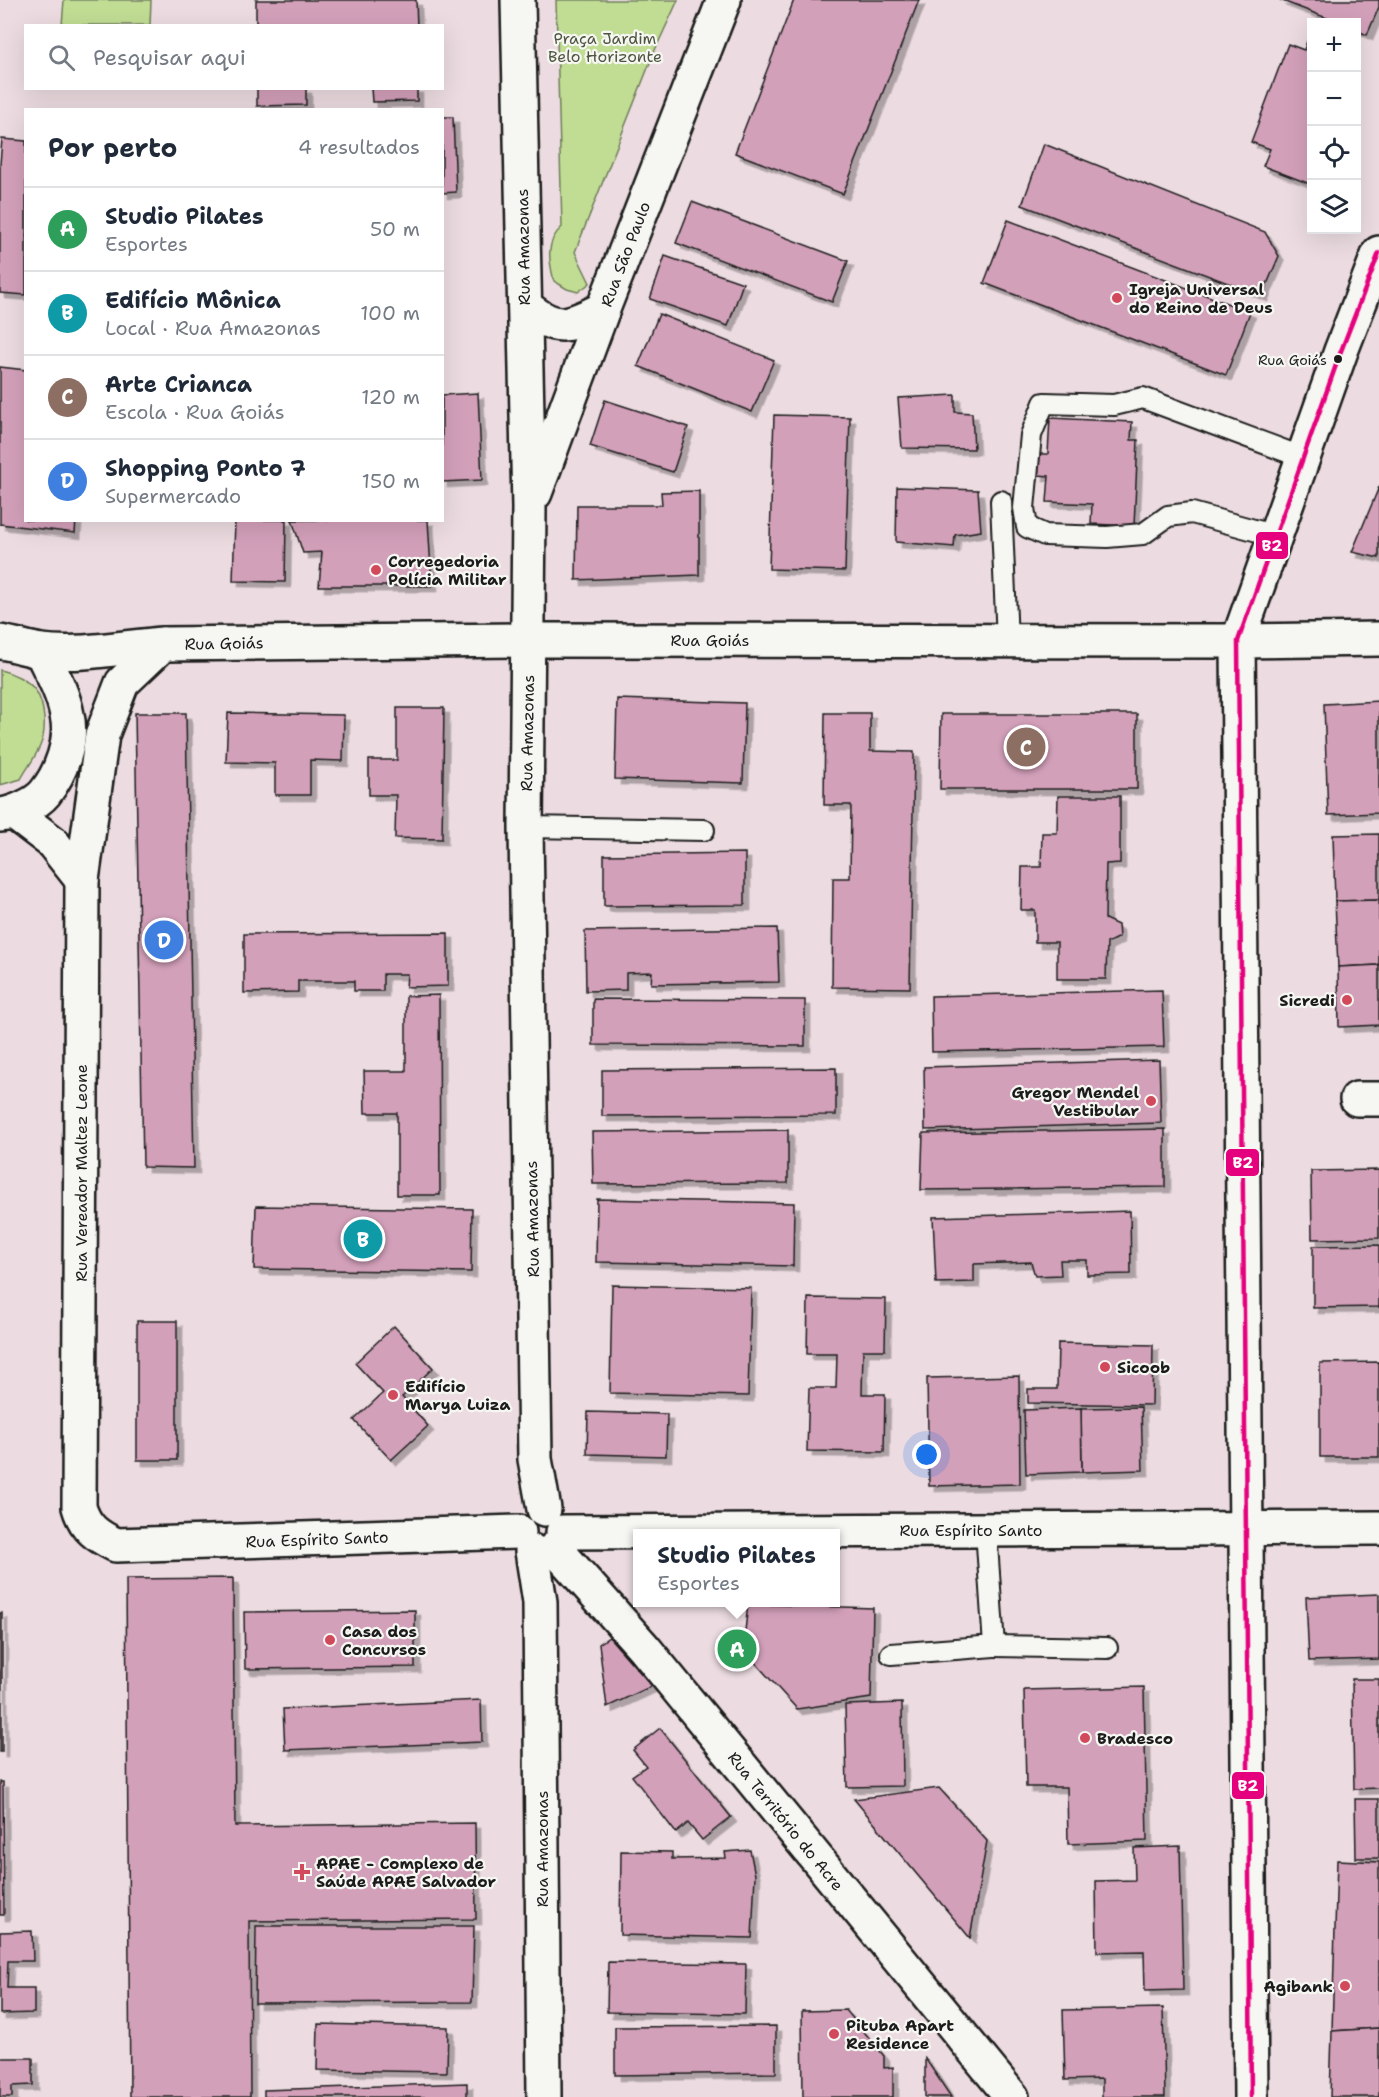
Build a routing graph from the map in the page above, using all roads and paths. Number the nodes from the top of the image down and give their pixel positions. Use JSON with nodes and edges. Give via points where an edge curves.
{"nodes":[{"id":1,"x":518,"y":0,"type":"edge"},
{"id":2,"x":724,"y":0,"type":"edge"},
{"id":3,"x":1379,"y":253,"type":"edge"},
{"id":4,"x":525,"y":306,"type":"junction"},
{"id":5,"x":603,"y":309,"type":"junction"},
{"id":6,"x":1304,"y":458,"type":"junction"},
{"id":7,"x":1001,"y":501,"type":"dead end"},
{"id":8,"x":529,"y":508,"type":"junction"},
{"id":9,"x":1276,"y":536,"type":"junction"},
{"id":10,"x":1379,"y":639,"type":"edge"},
{"id":11,"x":528,"y":640,"type":"junction"},
{"id":12,"x":1007,"y":641,"type":"junction"},
{"id":13,"x":1238,"y":641,"type":"junction"},
{"id":14,"x":0,"y":642,"type":"edge"},
{"id":15,"x":163,"y":644,"type":"junction"},
{"id":16,"x":41,"y":651,"type":"junction"},
{"id":17,"x":7,"y":814,"type":"edge"},
{"id":18,"x":526,"y":827,"type":"junction"},
{"id":19,"x":704,"y":831,"type":"dead end"},
{"id":20,"x":81,"y":880,"type":"junction"},
{"id":21,"x":1379,"y":1528,"type":"edge"},
{"id":22,"x":1246,"y":1529,"type":"junction"},
{"id":23,"x":986,"y":1530,"type":"junction"},
{"id":24,"x":840,"y":1531,"type":"edge"},
{"id":25,"x":633,"y":1533,"type":"edge"},
{"id":26,"x":542,"y":1534,"type":"junction"},
{"id":27,"x":116,"y":1545,"type":"joint"},
{"id":28,"x":993,"y":1646,"type":"junction"},
{"id":29,"x":1107,"y":1648,"type":"dead end"},
{"id":30,"x":891,"y":1654,"type":"dead end"},
{"id":31,"x":544,"y":2097,"type":"edge"},
{"id":32,"x":1012,"y":2097,"type":"edge"},
{"id":33,"x":1251,"y":2097,"type":"edge"}],
"edges":[{"from":1,"to":4,"type":"street","name":"Rua Amazonas"},
{"from":2,"to":5,"type":"street","name":"Rua São Paulo"},
{"from":3,"to":6,"type":"street"},
{"from":4,"to":5,"type":"street","via":[[541,320],[554,324],[571,324]]},
{"from":4,"to":8,"type":"street","name":"Rua Amazonas"},
{"from":5,"to":8,"type":"street","name":"Rua São Paulo"},
{"from":6,"to":9,"type":"street"},
{"from":6,"to":9,"type":"lane","via":[[1143,398],[1114,405],[1044,403],[1031,435],[1024,508],[1027,527],[1036,531],[1107,537],[1143,534],[1168,516],[1192,513]]},
{"from":7,"to":12,"type":"lane"},
{"from":8,"to":11,"type":"street","name":"Rua Amazonas"},
{"from":9,"to":13,"type":"street"},
{"from":10,"to":13,"type":"street","name":"Rua Goiás"},
{"from":11,"to":12,"type":"street","name":"Rua Goiás"},
{"from":11,"to":15,"type":"street","name":"Rua Goiás"},
{"from":11,"to":18,"type":"street","name":"Rua Amazonas"},
{"from":12,"to":13,"type":"street","name":"Rua Goiás"},
{"from":13,"to":22,"type":"street"},
{"from":14,"to":16,"type":"street","name":"Rua Goiás"},
{"from":15,"to":16,"type":"street","name":"Rua Goiás","via":[[99,652]]},
{"from":15,"to":20,"type":"street","name":"Rua Vereador Maltez Leone","via":[[122,683],[102,735]]},
{"from":16,"to":17,"type":"street","via":[[62,696],[69,743],[44,795]]},
{"from":17,"to":20,"type":"street","via":[[52,842]]},
{"from":18,"to":19,"type":"lane"},
{"from":18,"to":26,"type":"street","name":"Rua Amazonas","via":[[536,1467]]},
{"from":20,"to":27,"type":"street","name":"Rua Vereador Maltez Leone","via":[[79,1507],[89,1529]]},
{"from":21,"to":22,"type":"street","name":"Rua Espírito Santo"},
{"from":22,"to":23,"type":"street","name":"Rua Espírito Santo"},
{"from":22,"to":33,"type":"street"},
{"from":23,"to":24,"type":"street","name":"Rua Espírito Santo"},
{"from":23,"to":28,"type":"lane"},
{"from":25,"to":26,"type":"street","name":"Rua Espírito Santo"},
{"from":26,"to":27,"type":"street","name":"Rua Espírito Santo"},
{"from":26,"to":31,"type":"street","name":"Rua Amazonas"},
{"from":26,"to":32,"type":"street","name":"Rua Território do Acre","via":[[645,1649]]},
{"from":28,"to":29,"type":"lane"},
{"from":28,"to":30,"type":"lane"}]}
